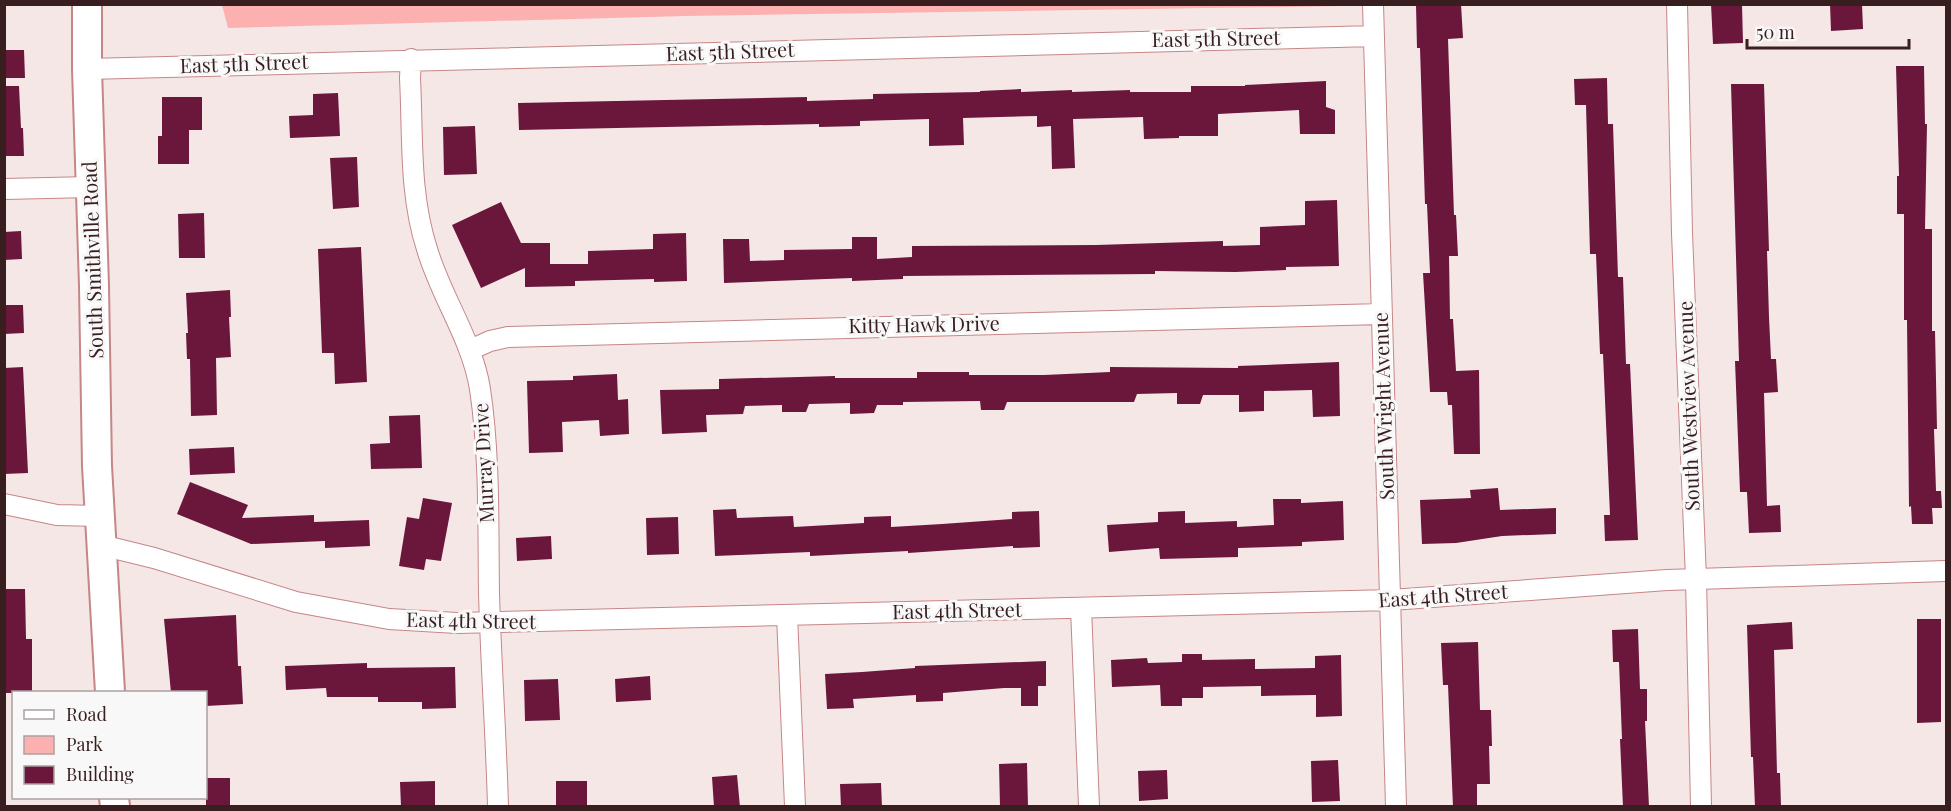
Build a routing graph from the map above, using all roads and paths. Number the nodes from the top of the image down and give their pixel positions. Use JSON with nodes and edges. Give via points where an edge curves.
{"nodes":[{"id":1,"x":87,"y":4,"type":"edge"},
{"id":2,"x":1373,"y":4,"type":"edge"},
{"id":3,"x":1677,"y":4,"type":"edge"},
{"id":4,"x":1374,"y":36,"type":"junction"},
{"id":5,"x":411,"y":59,"type":"junction"},
{"id":6,"x":87,"y":69,"type":"junction"},
{"id":7,"x":91,"y":187,"type":"junction"},
{"id":8,"x":4,"y":189,"type":"edge"},
{"id":9,"x":1381,"y":314,"type":"junction"},
{"id":10,"x":470,"y":350,"type":"junction"},
{"id":11,"x":4,"y":504,"type":"edge"},
{"id":12,"x":99,"y":516,"type":"junction"},
{"id":13,"x":101,"y":545,"type":"junction"},
{"id":14,"x":1947,"y":571,"type":"edge"},
{"id":15,"x":1696,"y":579,"type":"junction"},
{"id":16,"x":1391,"y":600,"type":"junction"},
{"id":17,"x":1081,"y":608,"type":"junction"},
{"id":18,"x":787,"y":615,"type":"junction"},
{"id":19,"x":490,"y":623,"type":"junction"},
{"id":20,"x":110,"y":691,"type":"edge"},
{"id":21,"x":498,"y":807,"type":"edge"},
{"id":22,"x":795,"y":807,"type":"edge"},
{"id":23,"x":1089,"y":807,"type":"edge"},
{"id":24,"x":1396,"y":807,"type":"edge"},
{"id":25,"x":1701,"y":807,"type":"edge"}],
"edges":[{"from":1,"to":6,"type":"main road","name":"South Smithville Road"},
{"from":2,"to":4,"type":"street","name":"South Wright Avenue"},
{"from":3,"to":15,"type":"street","name":"South Westview Avenue"},
{"from":4,"to":5,"type":"street","name":"East 5th Street"},
{"from":4,"to":9,"type":"street","name":"South Wright Avenue"},
{"from":5,"to":6,"type":"street","name":"East 5th Street"},
{"from":5,"to":10,"type":"street","name":"Murray Drive","via":[[417,207],[436,276]]},
{"from":6,"to":7,"type":"main road","name":"South Smithville Road"},
{"from":7,"to":8,"type":"street"},
{"from":7,"to":12,"type":"main road","name":"South Smithville Road"},
{"from":9,"to":10,"type":"street","name":"Kitty Hawk Drive","via":[[508,337]]},
{"from":9,"to":16,"type":"street","name":"South Wright Avenue"},
{"from":10,"to":19,"type":"street","name":"Murray Drive","via":[[480,386],[486,434]]},
{"from":11,"to":12,"type":"street","via":[[57,515]]},
{"from":12,"to":13,"type":"main road"},
{"from":13,"to":19,"type":"street","name":"East 4th Street","via":[[296,602],[354,614],[389,620]]},
{"from":13,"to":20,"type":"main road"},
{"from":14,"to":15,"type":"street","name":"East 4th Street"},
{"from":15,"to":16,"type":"street","name":"East 4th Street"},
{"from":15,"to":25,"type":"street","name":"South Westview Avenue"},
{"from":16,"to":17,"type":"street","name":"East 4th Street"},
{"from":16,"to":24,"type":"street","name":"South Wright Avenue"},
{"from":17,"to":18,"type":"street","name":"East 4th Street"},
{"from":17,"to":23,"type":"street"},
{"from":18,"to":19,"type":"street","name":"East 4th Street"},
{"from":18,"to":22,"type":"street"},
{"from":19,"to":21,"type":"street","name":"Murray Drive"}]}
